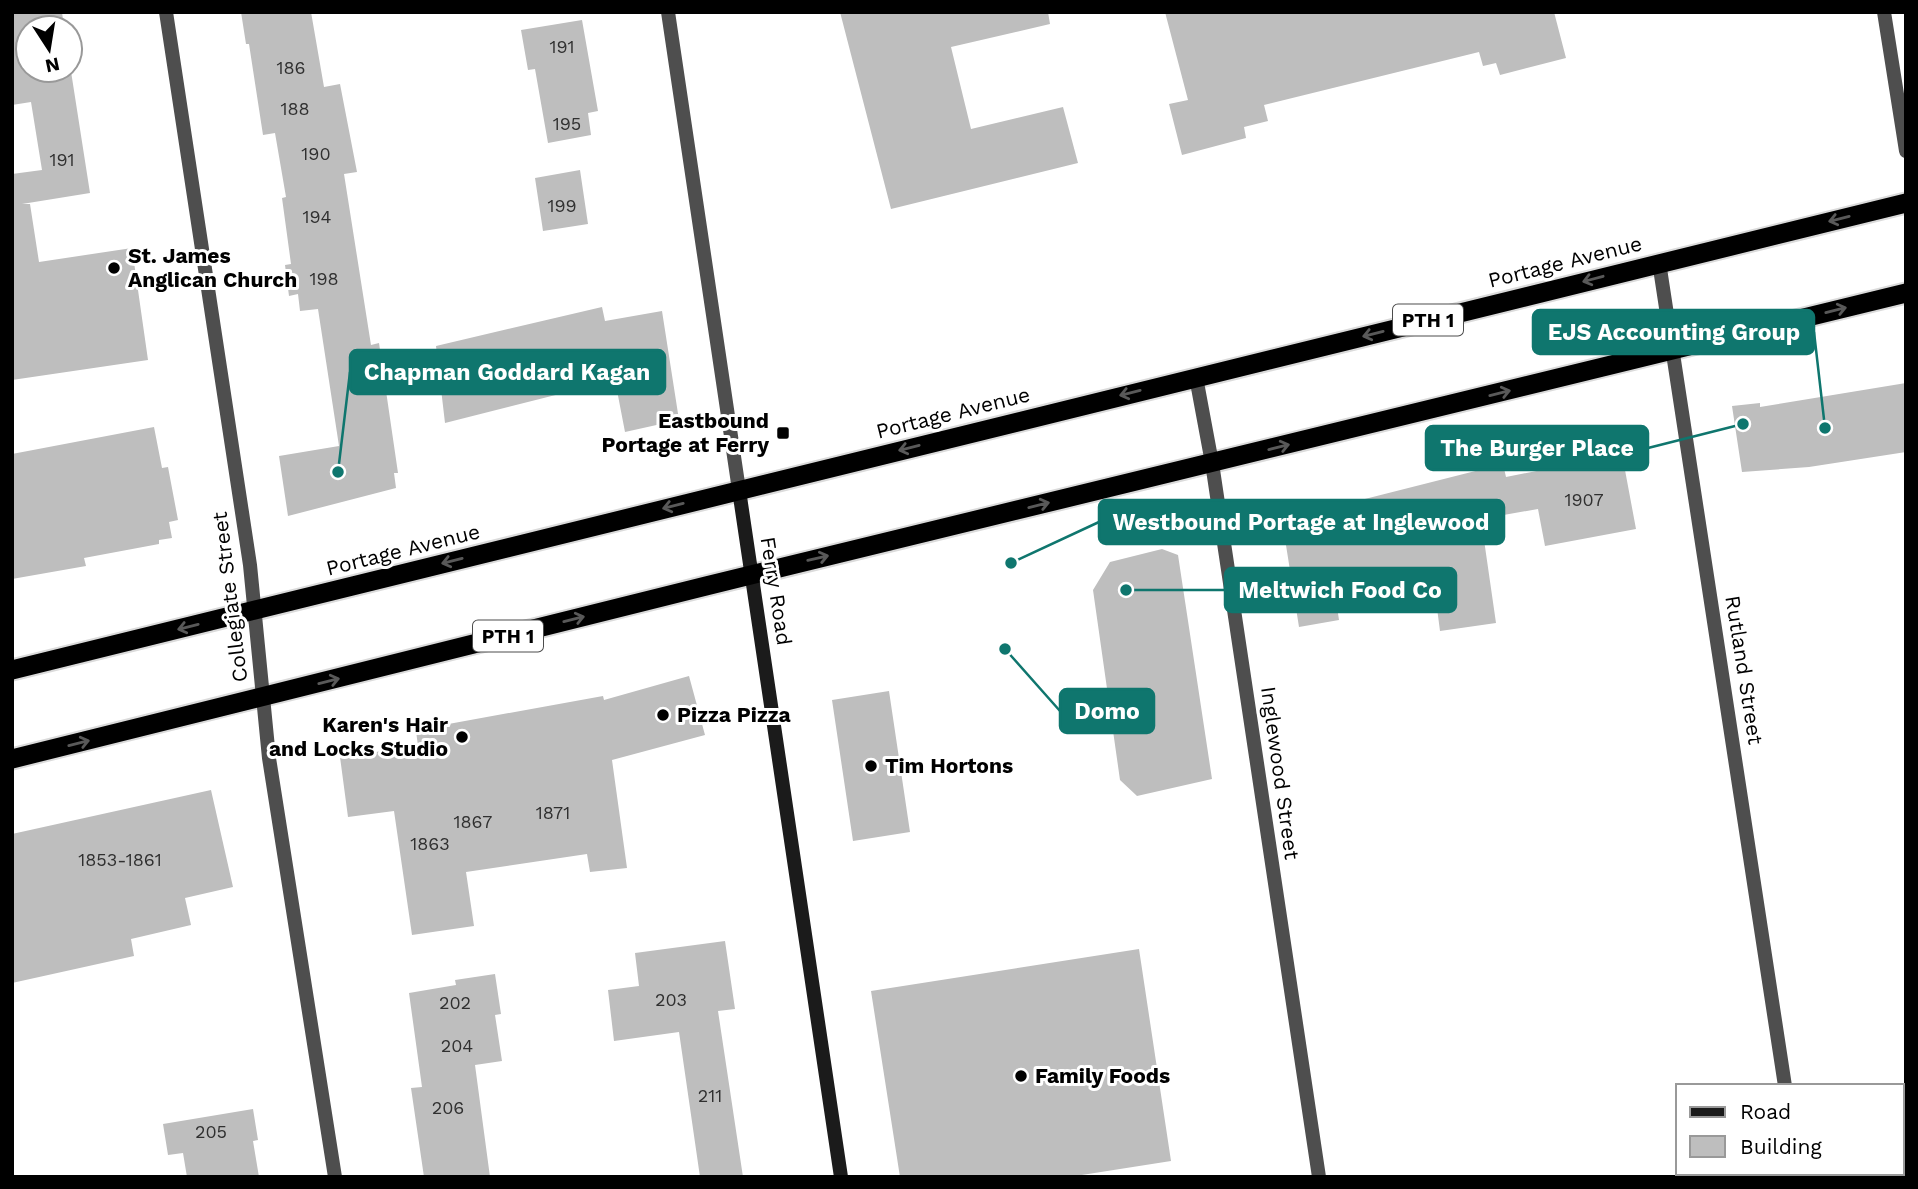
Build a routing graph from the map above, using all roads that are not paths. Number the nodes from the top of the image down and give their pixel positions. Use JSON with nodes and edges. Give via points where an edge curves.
{"nodes":[{"id":1,"x":166,"y":12,"type":"edge"},
{"id":2,"x":668,"y":12,"type":"edge"},
{"id":3,"x":1884,"y":12,"type":"edge"},
{"id":4,"x":1906,"y":151,"type":"edge"},
{"id":5,"x":1906,"y":203,"type":"edge"},
{"id":6,"x":1659,"y":262,"type":"junction"},
{"id":7,"x":1906,"y":293,"type":"edge"},
{"id":8,"x":1675,"y":351,"type":"junction"},
{"id":9,"x":1196,"y":377,"type":"junction"},
{"id":10,"x":1212,"y":463,"type":"junction"},
{"id":11,"x":739,"y":490,"type":"junction"},
{"id":12,"x":752,"y":575,"type":"junction"},
{"id":13,"x":255,"y":610,"type":"junction"},
{"id":14,"x":12,"y":670,"type":"edge"},
{"id":15,"x":263,"y":698,"type":"junction"},
{"id":16,"x":12,"y":759,"type":"edge"},
{"id":17,"x":1785,"y":1084,"type":"edge"},
{"id":18,"x":335,"y":1177,"type":"edge"},
{"id":19,"x":841,"y":1177,"type":"edge"},
{"id":20,"x":1319,"y":1177,"type":"edge"}],
"edges":[{"from":1,"to":13,"type":"street","name":"Collegiate Street"},
{"from":2,"to":11,"type":"street","name":"Ferry Road"},
{"from":3,"to":4,"type":"street"},
{"from":5,"to":6,"type":"highway","name":"Portage Avenue","number":"PTH 1","one_way":true},
{"from":6,"to":8,"type":"street","name":"Rutland Street"},
{"from":6,"to":9,"type":"highway","name":"Portage Avenue","number":"PTH 1","one_way":true},
{"from":8,"to":7,"type":"highway","number":"PTH 1","one_way":true},
{"from":10,"to":8,"type":"highway","number":"PTH 1","one_way":true},
{"from":8,"to":17,"type":"street","name":"Rutland Street"},
{"from":9,"to":10,"type":"street","name":"Inglewood Street"},
{"from":9,"to":11,"type":"highway","name":"Portage Avenue","number":"PTH 1","one_way":true},
{"from":12,"to":10,"type":"highway","number":"PTH 1","one_way":true},
{"from":10,"to":20,"type":"street","name":"Inglewood Street"},
{"from":11,"to":12,"type":"main road","name":"Ferry Road"},
{"from":11,"to":13,"type":"highway","name":"Portage Avenue","number":"PTH 1","one_way":true},
{"from":15,"to":12,"type":"highway","number":"PTH 1","one_way":true},
{"from":12,"to":19,"type":"main road","name":"Ferry Road"},
{"from":13,"to":14,"type":"highway","name":"Portage Avenue","number":"PTH 1","one_way":true},
{"from":13,"to":15,"type":"street","name":"Collegiate Street"},
{"from":16,"to":15,"type":"highway","number":"PTH 1","one_way":true},
{"from":15,"to":18,"type":"street","name":"Collegiate Street"}]}
